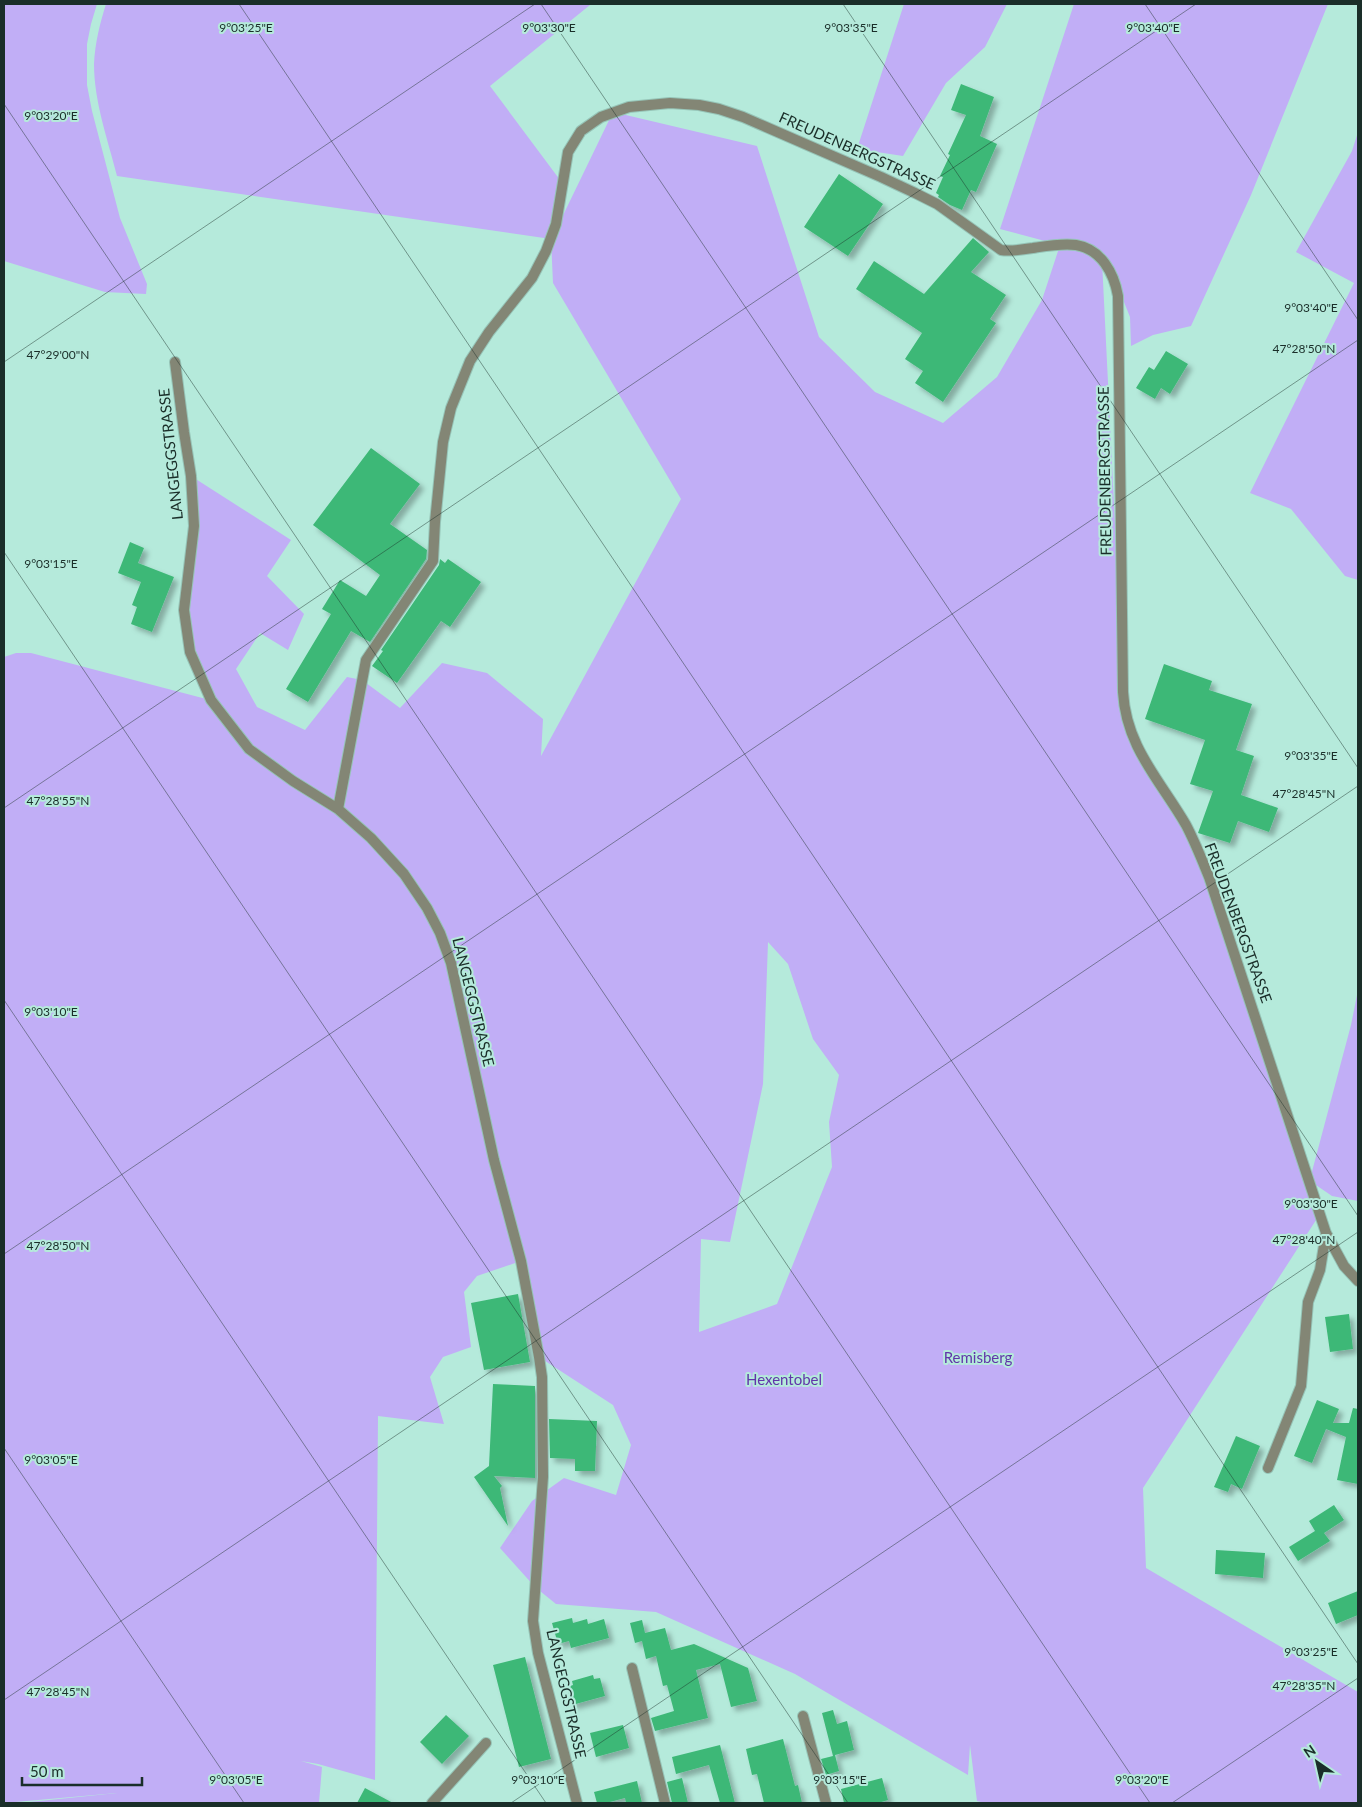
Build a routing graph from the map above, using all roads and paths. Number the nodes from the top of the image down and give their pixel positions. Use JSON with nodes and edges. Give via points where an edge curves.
{"nodes":[{"id":1,"x":175,"y":362,"type":"dead end"},
{"id":2,"x":338,"y":809,"type":"junction"},
{"id":3,"x":1326,"y":1233,"type":"junction"},
{"id":4,"x":1358,"y":1281,"type":"edge"},
{"id":5,"x":1268,"y":1468,"type":"dead end"},
{"id":6,"x":632,"y":1668,"type":"dead end"},
{"id":7,"x":802,"y":1716,"type":"dead end"},
{"id":8,"x":486,"y":1744,"type":"dead end"},
{"id":9,"x":432,"y":1803,"type":"edge"},
{"id":10,"x":577,"y":1803,"type":"edge"},
{"id":11,"x":665,"y":1803,"type":"edge"},
{"id":12,"x":826,"y":1803,"type":"edge"}],
"edges":[{"from":1,"to":2,"type":"street","name":"LANGEGGSTRASSE","via":[[191,476],[194,526],[184,610],[190,652],[211,700],[249,749]]},
{"from":2,"to":3,"type":"street","name":"FREUDENBERGSTRASSE","via":[[366,660],[434,561],[443,442],[450,408],[470,360],[540,264],[556,224],[568,152],[589,125],[613,112],[650,104],[719,109],[767,127],[937,204],[1001,250],[1072,245],[1084,248],[1106,264],[1114,277],[1118,296],[1126,720],[1137,748],[1185,824],[1210,877]]},
{"from":2,"to":10,"type":"street","name":"LANGEGGSTRASSE","via":[[404,874],[427,908],[443,941],[453,973],[494,1160],[521,1260],[542,1377],[544,1477],[533,1621],[538,1653]]},
{"from":3,"to":4,"type":"street","name":"FREUDENBERGSTRASSE","via":[[1344,1266]]},
{"from":3,"to":5,"type":"street","via":[[1320,1270],[1308,1302],[1301,1386]]},
{"from":6,"to":11,"type":"street"},
{"from":7,"to":12,"type":"street"},
{"from":8,"to":9,"type":"street"}]}
